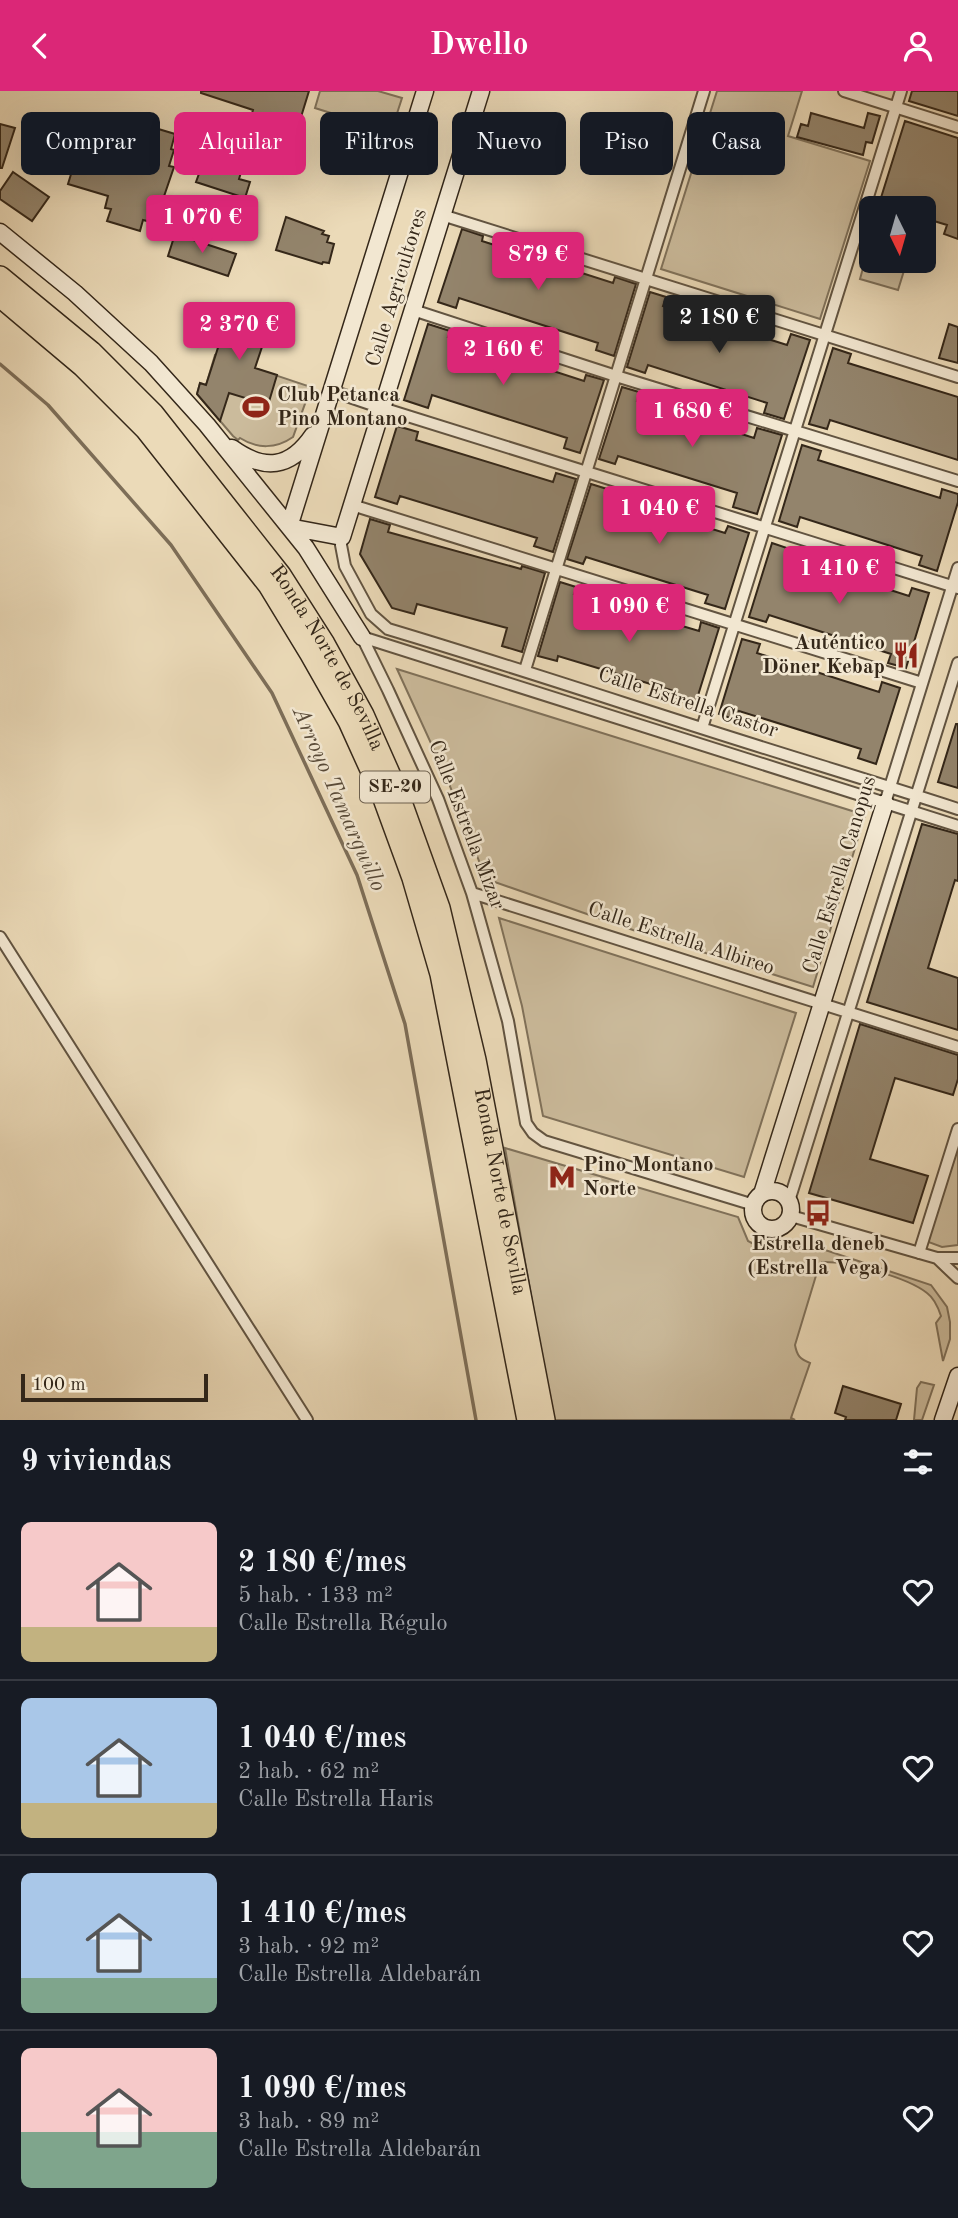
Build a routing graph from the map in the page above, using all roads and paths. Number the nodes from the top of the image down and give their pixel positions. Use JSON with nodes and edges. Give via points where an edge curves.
{"nodes":[{"id":1,"x":425,"y":91,"type":"edge"},
{"id":2,"x":481,"y":91,"type":"edge"},
{"id":3,"x":704,"y":91,"type":"edge"},
{"id":4,"x":844,"y":91,"type":"edge"},
{"id":5,"x":901,"y":91,"type":"edge"},
{"id":6,"x":896,"y":108,"type":"junction"},
{"id":7,"x":958,"y":127,"type":"edge"},
{"id":8,"x":442,"y":215,"type":"junction"},
{"id":9,"x":0,"y":232,"type":"edge"},
{"id":10,"x":0,"y":277,"type":"edge"},
{"id":11,"x":646,"y":280,"type":"junction"},
{"id":12,"x":0,"y":296,"type":"edge"},
{"id":13,"x":412,"y":310,"type":"junction"},
{"id":14,"x":825,"y":336,"type":"junction"},
{"id":15,"x":616,"y":376,"type":"junction"},
{"id":16,"x":958,"y":377,"type":"edge"},
{"id":17,"x":332,"y":390,"type":"junction"},
{"id":18,"x":382,"y":408,"type":"junction"},
{"id":19,"x":207,"y":425,"type":"junction"},
{"id":20,"x":321,"y":425,"type":"junction"},
{"id":21,"x":795,"y":430,"type":"junction"},
{"id":22,"x":586,"y":472,"type":"junction"},
{"id":23,"x":958,"y":481,"type":"edge"},
{"id":24,"x":352,"y":505,"type":"junction"},
{"id":25,"x":289,"y":527,"type":"junction"},
{"id":26,"x":764,"y":528,"type":"junction"},
{"id":27,"x":342,"y":537,"type":"junction"},
{"id":28,"x":958,"y":568,"type":"edge"},
{"id":29,"x":556,"y":570,"type":"junction"},
{"id":30,"x":955,"y":587,"type":"edge"},
{"id":31,"x":734,"y":625,"type":"junction"},
{"id":32,"x":362,"y":637,"type":"junction"},
{"id":33,"x":958,"y":663,"type":"edge"},
{"id":34,"x":525,"y":670,"type":"junction"},
{"id":35,"x":922,"y":683,"type":"junction"},
{"id":36,"x":702,"y":728,"type":"junction"},
{"id":37,"x":890,"y":785,"type":"junction"},
{"id":38,"x":917,"y":795,"type":"junction"},
{"id":39,"x":885,"y":803,"type":"junction"},
{"id":40,"x":958,"y":809,"type":"edge"},
{"id":41,"x":912,"y":811,"type":"junction"},
{"id":42,"x":958,"y":826,"type":"edge"},
{"id":43,"x":472,"y":893,"type":"junction"},
{"id":44,"x":0,"y":937,"type":"edge"},
{"id":45,"x":821,"y":1004,"type":"junction"},
{"id":46,"x":848,"y":1013,"type":"junction"},
{"id":47,"x":958,"y":1047,"type":"edge"},
{"id":48,"x":958,"y":1129,"type":"edge"},
{"id":49,"x":758,"y":1200,"type":"junction"},
{"id":50,"x":790,"y":1209,"type":"junction"},
{"id":51,"x":919,"y":1253,"type":"junction"},
{"id":52,"x":937,"y":1258,"type":"junction"},
{"id":53,"x":958,"y":1258,"type":"edge"},
{"id":54,"x":958,"y":1278,"type":"edge"},
{"id":55,"x":958,"y":1376,"type":"edge"},
{"id":56,"x":307,"y":1420,"type":"edge"},
{"id":57,"x":528,"y":1420,"type":"edge"},
{"id":58,"x":544,"y":1420,"type":"edge"},
{"id":59,"x":943,"y":1420,"type":"edge"}],
"edges":[{"from":1,"to":17,"type":"street","name":"Calle Agricultores"},
{"from":2,"to":8,"type":"street","name":"Calle Agricultores"},
{"from":3,"to":11,"type":"street"},
{"from":4,"to":6,"type":"street"},
{"from":5,"to":6,"type":"street"},
{"from":6,"to":7,"type":"street"},
{"from":6,"to":14,"type":"street"},
{"from":8,"to":11,"type":"street"},
{"from":8,"to":13,"type":"street","name":"Calle Agricultores"},
{"from":9,"to":19,"type":"street","via":[[151,363]]},
{"from":10,"to":58,"type":"highway","name":"Ronda Norte de Sevilla","number":"SE-20","via":[[91,352],[153,414],[280,575],[363,715],[427,870],[446,934],[475,1060]]},
{"from":11,"to":14,"type":"street"},
{"from":11,"to":15,"type":"street"},
{"from":12,"to":57,"type":"highway","name":"Ronda Norte de Sevilla","number":"SE-20","via":[[83,366],[146,429],[270,585],[349,721],[402,848],[441,974]]},
{"from":13,"to":15,"type":"street"},
{"from":13,"to":18,"type":"street","name":"Calle Agricultores"},
{"from":14,"to":16,"type":"street"},
{"from":14,"to":21,"type":"street"},
{"from":15,"to":21,"type":"street"},
{"from":15,"to":22,"type":"street"},
{"from":17,"to":18,"type":"street"},
{"from":17,"to":20,"type":"street","name":"Calle Agricultores"},
{"from":18,"to":22,"type":"street"},
{"from":18,"to":24,"type":"street","name":"Calle Agricultores"},
{"from":19,"to":20,"type":"street","via":[[247,459],[268,464],[290,459],[304,449]]},
{"from":19,"to":25,"type":"street","name":"Calle Estrella Mizar"},
{"from":20,"to":25,"type":"street","name":"Calle Agricultores"},
{"from":21,"to":23,"type":"street"},
{"from":21,"to":26,"type":"street"},
{"from":22,"to":26,"type":"street"},
{"from":22,"to":29,"type":"street"},
{"from":24,"to":27,"type":"street","name":"Calle Agricultores"},
{"from":24,"to":29,"type":"street"},
{"from":25,"to":27,"type":"street"},
{"from":25,"to":32,"type":"street","name":"Calle Estrella Mizar"},
{"from":26,"to":30,"type":"street"},
{"from":26,"to":31,"type":"street"},
{"from":27,"to":34,"type":"street","name":"Calle Estrella Castor","via":[[345,566],[370,614],[388,629]]},
{"from":28,"to":30,"type":"street","name":"Calle Estrella Canopus"},
{"from":29,"to":31,"type":"street"},
{"from":29,"to":34,"type":"street"},
{"from":30,"to":35,"type":"street","name":"Calle Estrella Canopus"},
{"from":31,"to":35,"type":"street"},
{"from":31,"to":36,"type":"street"},
{"from":32,"to":39,"type":"street","name":"Calle Estrella Castor"},
{"from":32,"to":43,"type":"street","name":"Calle Estrella Mizar","via":[[438,799]]},
{"from":33,"to":38,"type":"street"},
{"from":34,"to":36,"type":"street","name":"Calle Estrella Castor"},
{"from":35,"to":37,"type":"street","name":"Calle Estrella Canopus"},
{"from":36,"to":37,"type":"street","name":"Calle Estrella Castor"},
{"from":37,"to":38,"type":"street","name":"Calle Estrella Castor"},
{"from":37,"to":39,"type":"street","name":"Calle Estrella Canopus"},
{"from":38,"to":40,"type":"street","name":"Calle Estrella Castor"},
{"from":38,"to":41,"type":"street"},
{"from":39,"to":41,"type":"street","name":"Calle Estrella Castor"},
{"from":39,"to":45,"type":"street","name":"Calle Estrella Canopus"},
{"from":41,"to":42,"type":"street","name":"Calle Estrella Castor"},
{"from":41,"to":46,"type":"street"},
{"from":43,"to":45,"type":"street","name":"Calle Estrella Albireo"},
{"from":43,"to":49,"type":"street","name":"Calle Estrella Mizar","via":[[508,1021],[526,1123],[533,1133],[544,1140]]},
{"from":44,"to":56,"type":"street"},
{"from":45,"to":46,"type":"street","name":"Calle Estrella Albireo"},
{"from":45,"to":49,"type":"street","name":"Calle Estrella Canopus"},
{"from":46,"to":47,"type":"street","name":"Calle Estrella Albireo"},
{"from":46,"to":50,"type":"street"},
{"from":48,"to":51,"type":"street"},
{"from":49,"to":50,"type":"street","via":[[769,1191],[777,1192],[784,1195]]},
{"from":49,"to":50,"type":"street","via":[[753,1214],[763,1228],[780,1229],[787,1223]]},
{"from":50,"to":51,"type":"street"},
{"from":51,"to":52,"type":"street"},
{"from":52,"to":53,"type":"street"},
{"from":52,"to":54,"type":"street"},
{"from":55,"to":59,"type":"street"}]}
